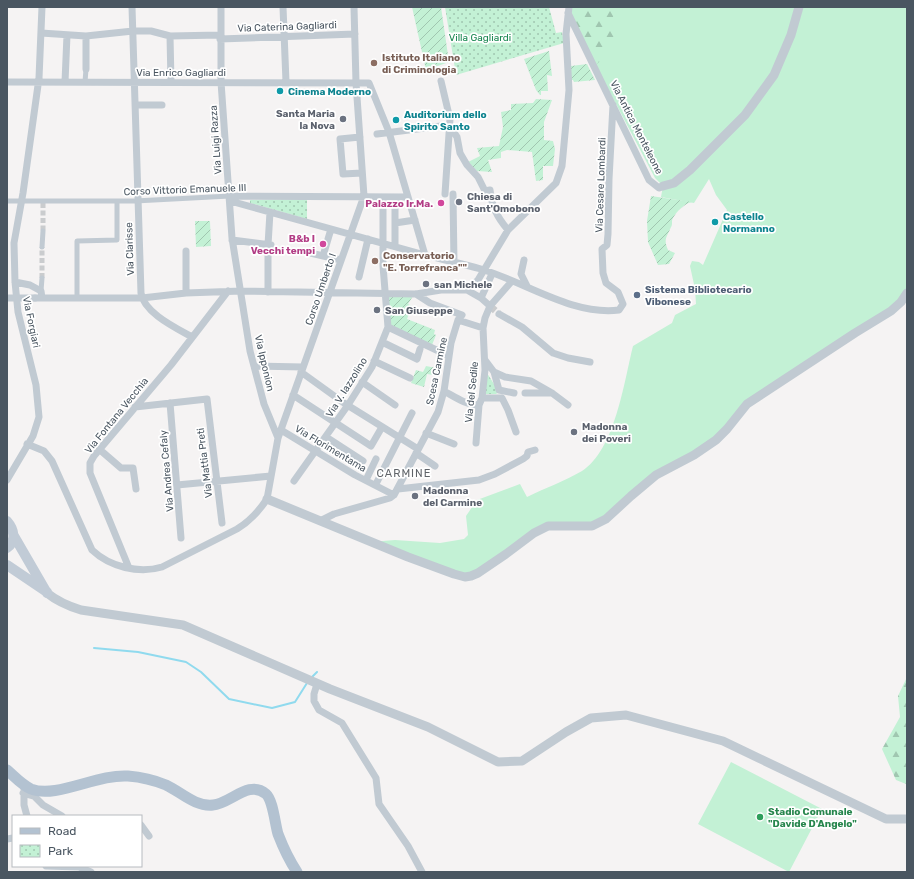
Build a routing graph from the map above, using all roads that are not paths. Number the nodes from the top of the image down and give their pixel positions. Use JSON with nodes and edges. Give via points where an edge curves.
{"nodes":[{"id":1,"x":42,"y":7,"type":"edge"},
{"id":2,"x":132,"y":7,"type":"edge"},
{"id":3,"x":221,"y":7,"type":"edge"},
{"id":4,"x":284,"y":7,"type":"edge"},
{"id":5,"x":354,"y":7,"type":"edge"},
{"id":6,"x":799,"y":7,"type":"edge"},
{"id":7,"x":568,"y":9,"type":"edge"},
{"id":8,"x":133,"y":31,"type":"junction"},
{"id":9,"x":41,"y":33,"type":"junction"},
{"id":10,"x":355,"y":34,"type":"junction"},
{"id":11,"x":67,"y":35,"type":"junction"},
{"id":12,"x":86,"y":36,"type":"junction"},
{"id":13,"x":170,"y":36,"type":"junction"},
{"id":14,"x":285,"y":36,"type":"junction"},
{"id":15,"x":220,"y":37,"type":"junction"},
{"id":16,"x":86,"y":69,"type":"joint"},
{"id":17,"x":441,"y":81,"type":"dead end"},
{"id":18,"x":7,"y":82,"type":"edge"},
{"id":19,"x":38,"y":82,"type":"junction"},
{"id":20,"x":65,"y":82,"type":"junction"},
{"id":21,"x":85,"y":82,"type":"junction"},
{"id":22,"x":134,"y":82,"type":"junction"},
{"id":23,"x":171,"y":82,"type":"junction"},
{"id":24,"x":221,"y":82,"type":"junction"},
{"id":25,"x":286,"y":82,"type":"junction"},
{"id":26,"x":356,"y":83,"type":"junction"},
{"id":27,"x":135,"y":105,"type":"junction"},
{"id":28,"x":162,"y":105,"type":"dead end"},
{"id":29,"x":614,"y":105,"type":"junction"},
{"id":30,"x":449,"y":125,"type":"junction"},
{"id":31,"x":389,"y":132,"type":"junction"},
{"id":32,"x":377,"y":134,"type":"dead end"},
{"id":33,"x":360,"y":137,"type":"junction"},
{"id":34,"x":362,"y":173,"type":"junction"},
{"id":35,"x":663,"y":186,"type":"joint"},
{"id":36,"x":445,"y":194,"type":"dead end"},
{"id":37,"x":453,"y":194,"type":"dead end"},
{"id":38,"x":364,"y":196,"type":"junction"},
{"id":39,"x":383,"y":196,"type":"junction"},
{"id":40,"x":395,"y":197,"type":"junction"},
{"id":41,"x":408,"y":197,"type":"junction"},
{"id":42,"x":230,"y":199,"type":"junction"},
{"id":43,"x":138,"y":200,"type":"junction"},
{"id":44,"x":117,"y":201,"type":"junction"},
{"id":45,"x":7,"y":202,"type":"edge"},
{"id":46,"x":21,"y":202,"type":"junction"},
{"id":47,"x":270,"y":212,"type":"junction"},
{"id":48,"x":415,"y":220,"type":"junction"},
{"id":49,"x":396,"y":223,"type":"junction"},
{"id":50,"x":331,"y":229,"type":"junction"},
{"id":51,"x":508,"y":230,"type":"junction"},
{"id":52,"x":43,"y":231,"type":"tunnel mouth"},
{"id":53,"x":350,"y":234,"type":"junction"},
{"id":54,"x":368,"y":239,"type":"junction"},
{"id":55,"x":232,"y":240,"type":"junction"},
{"id":56,"x":383,"y":243,"type":"junction"},
{"id":57,"x":270,"y":245,"type":"junction"},
{"id":58,"x":395,"y":246,"type":"junction"},
{"id":59,"x":42,"y":247,"type":"tunnel mouth"},
{"id":60,"x":186,"y":251,"type":"dead end"},
{"id":61,"x":306,"y":252,"type":"dead end"},
{"id":62,"x":425,"y":255,"type":"junction"},
{"id":63,"x":323,"y":256,"type":"junction"},
{"id":64,"x":341,"y":260,"type":"junction"},
{"id":65,"x":524,"y":260,"type":"dead end"},
{"id":66,"x":454,"y":262,"type":"junction"},
{"id":67,"x":483,"y":270,"type":"junction"},
{"id":68,"x":492,"y":274,"type":"junction"},
{"id":69,"x":359,"y":277,"type":"dead end"},
{"id":70,"x":42,"y":278,"type":"tunnel mouth"},
{"id":71,"x":512,"y":281,"type":"junction"},
{"id":72,"x":15,"y":282,"type":"junction"},
{"id":73,"x":527,"y":286,"type":"junction"},
{"id":74,"x":468,"y":290,"type":"junction"},
{"id":75,"x":228,"y":291,"type":"junction"},
{"id":76,"x":241,"y":291,"type":"junction"},
{"id":77,"x":268,"y":292,"type":"junction"},
{"id":78,"x":907,"y":293,"type":"edge"},
{"id":79,"x":186,"y":294,"type":"junction"},
{"id":80,"x":330,"y":294,"type":"junction"},
{"id":81,"x":385,"y":294,"type":"junction"},
{"id":82,"x":416,"y":294,"type":"junction"},
{"id":83,"x":77,"y":295,"type":"dead end"},
{"id":84,"x":40,"y":296,"type":"junction"},
{"id":85,"x":7,"y":298,"type":"edge"},
{"id":86,"x":142,"y":298,"type":"junction"},
{"id":87,"x":481,"y":298,"type":"junction"},
{"id":88,"x":490,"y":306,"type":"junction"},
{"id":89,"x":499,"y":314,"type":"tunnel mouth"},
{"id":90,"x":460,"y":318,"type":"junction"},
{"id":91,"x":388,"y":328,"type":"junction"},
{"id":92,"x":483,"y":328,"type":"junction"},
{"id":93,"x":192,"y":337,"type":"junction"},
{"id":94,"x":382,"y":342,"type":"junction"},
{"id":95,"x":420,"y":349,"type":"dead end"},
{"id":96,"x":449,"y":356,"type":"junction"},
{"id":97,"x":485,"y":360,"type":"junction"},
{"id":98,"x":374,"y":361,"type":"junction"},
{"id":99,"x":590,"y":362,"type":"dead end"},
{"id":100,"x":254,"y":366,"type":"junction"},
{"id":101,"x":302,"y":370,"type":"junction"},
{"id":102,"x":494,"y":372,"type":"junction"},
{"id":103,"x":410,"y":378,"type":"dead end"},
{"id":104,"x":362,"y":382,"type":"junction"},
{"id":105,"x":444,"y":391,"type":"junction"},
{"id":106,"x":514,"y":393,"type":"dead end"},
{"id":107,"x":525,"y":393,"type":"dead end"},
{"id":108,"x":552,"y":393,"type":"junction"},
{"id":109,"x":293,"y":395,"type":"junction"},
{"id":110,"x":480,"y":402,"type":"junction"},
{"id":111,"x":170,"y":403,"type":"junction"},
{"id":112,"x":348,"y":405,"type":"junction"},
{"id":113,"x":395,"y":405,"type":"dead end"},
{"id":114,"x":568,"y":406,"type":"dead end"},
{"id":115,"x":135,"y":407,"type":"junction"},
{"id":116,"x":412,"y":414,"type":"dead end"},
{"id":117,"x":336,"y":423,"type":"junction"},
{"id":118,"x":382,"y":427,"type":"junction"},
{"id":119,"x":281,"y":430,"type":"junction"},
{"id":120,"x":516,"y":432,"type":"dead end"},
{"id":121,"x":426,"y":433,"type":"junction"},
{"id":122,"x":326,"y":437,"type":"junction"},
{"id":123,"x":278,"y":438,"type":"junction"},
{"id":124,"x":399,"y":438,"type":"junction"},
{"id":125,"x":476,"y":443,"type":"dead end"},
{"id":126,"x":27,"y":444,"type":"junction"},
{"id":127,"x":454,"y":444,"type":"dead end"},
{"id":128,"x":99,"y":449,"type":"junction"},
{"id":129,"x":535,"y":450,"type":"dead end"},
{"id":130,"x":316,"y":451,"type":"junction"},
{"id":131,"x":417,"y":451,"type":"junction"},
{"id":132,"x":376,"y":459,"type":"dead end"},
{"id":133,"x":363,"y":461,"type":"dead end"},
{"id":134,"x":435,"y":466,"type":"dead end"},
{"id":135,"x":9,"y":476,"type":"edge"},
{"id":136,"x":271,"y":476,"type":"junction"},
{"id":137,"x":366,"y":480,"type":"junction"},
{"id":138,"x":217,"y":481,"type":"junction"},
{"id":139,"x":294,"y":481,"type":"dead end"},
{"id":140,"x":377,"y":482,"type":"dead end"},
{"id":141,"x":177,"y":485,"type":"junction"},
{"id":142,"x":7,"y":488,"type":"edge"},
{"id":143,"x":136,"y":489,"type":"dead end"},
{"id":144,"x":396,"y":492,"type":"junction"},
{"id":145,"x":267,"y":499,"type":"junction"},
{"id":146,"x":8,"y":520,"type":"edge"},
{"id":147,"x":320,"y":521,"type":"junction"},
{"id":148,"x":222,"y":523,"type":"dead end"},
{"id":149,"x":14,"y":536,"type":"junction"},
{"id":150,"x":181,"y":538,"type":"dead end"},
{"id":151,"x":7,"y":548,"type":"edge"},
{"id":152,"x":7,"y":565,"type":"edge"},
{"id":153,"x":129,"y":568,"type":"junction"},
{"id":154,"x":48,"y":593,"type":"junction"},
{"id":155,"x":318,"y":684,"type":"junction"},
{"id":156,"x":7,"y":770,"type":"edge"},
{"id":157,"x":24,"y":789,"type":"junction"},
{"id":158,"x":27,"y":815,"type":"edge"},
{"id":159,"x":60,"y":815,"type":"edge"},
{"id":160,"x":907,"y":819,"type":"edge"},
{"id":161,"x":142,"y":826,"type":"edge"},
{"id":162,"x":149,"y":836,"type":"dead end"},
{"id":163,"x":79,"y":867,"type":"edge"},
{"id":164,"x":91,"y":872,"type":"edge"},
{"id":165,"x":297,"y":872,"type":"edge"},
{"id":166,"x":422,"y":872,"type":"edge"}],
"edges":[{"from":1,"to":9,"type":"street","name":"Via Forgiari"},
{"from":2,"to":8,"type":"street","name":"Via Clarisse"},
{"from":3,"to":15,"type":"street","name":"Via Luigi Razza"},
{"from":4,"to":14,"type":"street"},
{"from":5,"to":10,"type":"street","name":"Corso Umberto I"},
{"from":6,"to":35,"type":"street","name":"Via Antica Monteleone","via":[[791,35],[774,75],[745,115],[690,170],[674,183]]},
{"from":7,"to":29,"type":"street","name":"Via Antica Monteleone"},
{"from":7,"to":51,"type":"street","via":[[566,34],[569,90],[562,166],[556,183]]},
{"from":8,"to":12,"type":"street","name":"Via Caterina Gagliardi"},
{"from":8,"to":13,"type":"street","name":"Via Caterina Gagliardi","via":[[151,31]]},
{"from":8,"to":22,"type":"street","name":"Via Clarisse"},
{"from":9,"to":11,"type":"street","name":"Via Caterina Gagliardi"},
{"from":9,"to":19,"type":"street","name":"Via Forgiari"},
{"from":10,"to":14,"type":"street","name":"Via Caterina Gagliardi"},
{"from":10,"to":26,"type":"street","name":"Corso Umberto I"},
{"from":11,"to":12,"type":"street","name":"Via Caterina Gagliardi"},
{"from":11,"to":20,"type":"street"},
{"from":12,"to":16,"type":"street"},
{"from":13,"to":15,"type":"street","name":"Via Caterina Gagliardi"},
{"from":13,"to":23,"type":"street"},
{"from":14,"to":15,"type":"street","name":"Via Caterina Gagliardi"},
{"from":14,"to":25,"type":"street"},
{"from":15,"to":24,"type":"street","name":"Via Luigi Razza"},
{"from":16,"to":21,"type":"street"},
{"from":17,"to":30,"type":"street","via":[[450,119]]},
{"from":18,"to":19,"type":"street","name":"Via Enrico Gagliardi"},
{"from":19,"to":20,"type":"street","name":"Via Enrico Gagliardi"},
{"from":19,"to":46,"type":"street","name":"Via Forgiari"},
{"from":20,"to":21,"type":"street","name":"Via Enrico Gagliardi"},
{"from":21,"to":22,"type":"street","name":"Via Enrico Gagliardi"},
{"from":22,"to":23,"type":"street","name":"Via Enrico Gagliardi"},
{"from":22,"to":27,"type":"street","name":"Via Clarisse"},
{"from":23,"to":24,"type":"street","name":"Via Enrico Gagliardi"},
{"from":24,"to":25,"type":"street","name":"Via Enrico Gagliardi"},
{"from":24,"to":42,"type":"street","name":"Via Luigi Razza"},
{"from":25,"to":26,"type":"street","name":"Via Enrico Gagliardi"},
{"from":26,"to":31,"type":"street","name":"Via Enrico Gagliardi","via":[[369,83]]},
{"from":26,"to":33,"type":"street","name":"Corso Umberto I"},
{"from":27,"to":28,"type":"street"},
{"from":27,"to":43,"type":"street","name":"Via Clarisse"},
{"from":29,"to":35,"type":"street","name":"Via Antica Monteleone","via":[[649,180],[659,188]]},
{"from":29,"to":73,"type":"street","name":"Via Cesare Lombardi","via":[[608,234],[607,245],[602,249],[603,273],[606,283],[618,292],[623,304],[619,310],[612,311],[580,307]]},
{"from":30,"to":31,"type":"street"},
{"from":30,"to":36,"type":"street"},
{"from":30,"to":51,"type":"street","via":[[456,137],[460,153],[488,191],[492,206]]},
{"from":31,"to":32,"type":"street"},
{"from":31,"to":41,"type":"street"},
{"from":33,"to":34,"type":"street","name":"Corso Umberto I"},
{"from":33,"to":34,"type":"street","via":[[340,139],[343,174]]},
{"from":34,"to":38,"type":"street","name":"Corso Umberto I"},
{"from":37,"to":66,"type":"street"},
{"from":38,"to":39,"type":"street","name":"Corso Vittorio Emanuele III"},
{"from":38,"to":42,"type":"street","name":"Corso Vittorio Emanuele III"},
{"from":38,"to":53,"type":"street","name":"Corso Umberto I"},
{"from":39,"to":40,"type":"street","name":"Corso Vittorio Emanuele III"},
{"from":39,"to":56,"type":"street","name":"Via V. Iazzolino"},
{"from":40,"to":41,"type":"street","name":"Corso Vittorio Emanuele III"},
{"from":40,"to":49,"type":"street"},
{"from":41,"to":48,"type":"street"},
{"from":42,"to":43,"type":"street","name":"Corso Vittorio Emanuele III"},
{"from":42,"to":47,"type":"street"},
{"from":42,"to":55,"type":"street","name":"Via Luigi Razza"},
{"from":43,"to":44,"type":"street","name":"Corso Vittorio Emanuele III"},
{"from":43,"to":86,"type":"street","name":"Via Clarisse"},
{"from":44,"to":46,"type":"street","name":"Corso Vittorio Emanuele III"},
{"from":44,"to":83,"type":"street","via":[[117,240],[77,241]]},
{"from":45,"to":46,"type":"street","name":"Corso Vittorio Emanuele III"},
{"from":46,"to":72,"type":"street","name":"Via Forgiari","via":[[14,243]]},
{"from":47,"to":50,"type":"street"},
{"from":47,"to":57,"type":"street"},
{"from":48,"to":49,"type":"street"},
{"from":48,"to":62,"type":"street"},
{"from":49,"to":58,"type":"street"},
{"from":50,"to":53,"type":"street"},
{"from":50,"to":63,"type":"street"},
{"from":51,"to":67,"type":"street"},
{"from":52,"to":59,"type":"street"},
{"from":53,"to":54,"type":"street"},
{"from":53,"to":64,"type":"street","name":"Corso Umberto I"},
{"from":54,"to":56,"type":"street"},
{"from":54,"to":69,"type":"street"},
{"from":55,"to":57,"type":"street"},
{"from":55,"to":76,"type":"street","name":"Via Luigi Razza"},
{"from":56,"to":58,"type":"street"},
{"from":56,"to":81,"type":"street","name":"Via V. Iazzolino"},
{"from":57,"to":77,"type":"street"},
{"from":58,"to":62,"type":"street"},
{"from":60,"to":79,"type":"street"},
{"from":61,"to":63,"type":"street"},
{"from":62,"to":66,"type":"street"},
{"from":63,"to":64,"type":"street"},
{"from":64,"to":80,"type":"street","name":"Corso Umberto I"},
{"from":65,"to":73,"type":"street","via":[[521,274]]},
{"from":66,"to":67,"type":"street"},
{"from":67,"to":68,"type":"street"},
{"from":67,"to":74,"type":"street"},
{"from":68,"to":71,"type":"street"},
{"from":68,"to":87,"type":"street"},
{"from":70,"to":84,"type":"street"},
{"from":71,"to":73,"type":"street"},
{"from":71,"to":88,"type":"street","name":"Via del Sedile"},
{"from":72,"to":84,"type":"street","via":[[30,285]]},
{"from":72,"to":126,"type":"street","name":"Via Forgiari","via":[[18,312],[36,385],[39,417],[33,436]]},
{"from":74,"to":82,"type":"street","via":[[441,290]]},
{"from":74,"to":87,"type":"street"},
{"from":75,"to":76,"type":"street"},
{"from":75,"to":79,"type":"street"},
{"from":75,"to":93,"type":"street","name":"Via Fontana Vecchia"},
{"from":76,"to":77,"type":"street"},
{"from":76,"to":100,"type":"street","name":"Via Ipponion"},
{"from":77,"to":80,"type":"street"},
{"from":78,"to":147,"type":"street","via":[[891,311],[747,404],[716,440],[656,475],[606,520],[592,526],[548,526],[471,576],[454,574]]},
{"from":79,"to":86,"type":"street"},
{"from":80,"to":81,"type":"street"},
{"from":80,"to":101,"type":"street","name":"Corso Umberto I"},
{"from":81,"to":82,"type":"street"},
{"from":81,"to":91,"type":"street","name":"Via V. Iazzolino"},
{"from":82,"to":90,"type":"street"},
{"from":84,"to":85,"type":"street","bridge":true},
{"from":84,"to":86,"type":"street"},
{"from":86,"to":93,"type":"street","via":[[149,309]]},
{"from":87,"to":88,"type":"street"},
{"from":88,"to":92,"type":"street","name":"Via del Sedile"},
{"from":89,"to":99,"type":"street","via":[[522,327],[553,353]]},
{"from":90,"to":92,"type":"street"},
{"from":90,"to":96,"type":"street","name":"Scesa Carmine"},
{"from":91,"to":94,"type":"street","name":"Via V. Iazzolino"},
{"from":91,"to":96,"type":"street"},
{"from":92,"to":97,"type":"street","name":"Via del Sedile"},
{"from":93,"to":115,"type":"street","name":"Via Fontana Vecchia"},
{"from":94,"to":95,"type":"street","via":[[416,359]]},
{"from":94,"to":98,"type":"street","name":"Via V. Iazzolino"},
{"from":96,"to":105,"type":"street","name":"Scesa Carmine"},
{"from":97,"to":102,"type":"street"},
{"from":97,"to":110,"type":"street","name":"Via del Sedile"},
{"from":98,"to":103,"type":"street"},
{"from":98,"to":104,"type":"street","name":"Via V. Iazzolino"},
{"from":100,"to":101,"type":"street"},
{"from":100,"to":123,"type":"street","name":"Via Ipponion","via":[[264,404]]},
{"from":101,"to":109,"type":"street","name":"Corso Umberto I"},
{"from":101,"to":112,"type":"street"},
{"from":102,"to":106,"type":"street","via":[[500,390]]},
{"from":102,"to":108,"type":"street","via":[[505,377],[531,381]]},
{"from":104,"to":112,"type":"street","name":"Via V. Iazzolino"},
{"from":104,"to":113,"type":"street"},
{"from":105,"to":110,"type":"street","via":[[472,405]]},
{"from":105,"to":121,"type":"street","name":"Scesa Carmine","via":[[438,412]]},
{"from":107,"to":108,"type":"street"},
{"from":108,"to":114,"type":"street"},
{"from":109,"to":117,"type":"street"},
{"from":109,"to":119,"type":"street","name":"Corso Umberto I"},
{"from":110,"to":120,"type":"street","via":[[502,398]]},
{"from":110,"to":125,"type":"street","name":"Via del Sedile"},
{"from":111,"to":115,"type":"street"},
{"from":111,"to":138,"type":"street","name":"Via Mattia Preti","via":[[207,399]]},
{"from":111,"to":141,"type":"street","name":"Via Andrea Cefaly"},
{"from":112,"to":117,"type":"street","name":"Via V. Iazzolino"},
{"from":112,"to":118,"type":"street"},
{"from":115,"to":128,"type":"street","name":"Via Fontana Vecchia"},
{"from":116,"to":124,"type":"street"},
{"from":117,"to":118,"type":"street","via":[[371,446]]},
{"from":117,"to":122,"type":"street","name":"Via V. Iazzolino"},
{"from":118,"to":124,"type":"street"},
{"from":119,"to":123,"type":"street","name":"Corso Umberto I"},
{"from":119,"to":130,"type":"street","name":"Via Florimentama"},
{"from":121,"to":127,"type":"street"},
{"from":121,"to":131,"type":"street","name":"Scesa Carmine"},
{"from":122,"to":130,"type":"street","name":"Via V. Iazzolino"},
{"from":122,"to":133,"type":"street"},
{"from":123,"to":136,"type":"street","name":"Corso Umberto I"},
{"from":124,"to":131,"type":"street"},
{"from":124,"to":140,"type":"street"},
{"from":126,"to":135,"type":"street","name":"Via Forgiari"},
{"from":126,"to":153,"type":"street","via":[[44,451],[52,461],[92,550],[110,563]]},
{"from":128,"to":143,"type":"street","via":[[121,468],[133,468]]},
{"from":128,"to":153,"type":"street","name":"Via Fontana Vecchia","via":[[90,463],[90,473]]},
{"from":129,"to":144,"type":"street","via":[[495,474],[479,480]]},
{"from":130,"to":137,"type":"street","name":"Via Florimentama"},
{"from":130,"to":139,"type":"street","name":"Via V. Iazzolino"},
{"from":131,"to":134,"type":"street"},
{"from":131,"to":144,"type":"street","name":"Scesa Carmine"},
{"from":132,"to":137,"type":"street"},
{"from":135,"to":142,"type":"street","name":"Via Forgiari"},
{"from":136,"to":138,"type":"street"},
{"from":136,"to":145,"type":"street","name":"Corso Umberto I"},
{"from":137,"to":144,"type":"street","name":"Via Florimentama"},
{"from":138,"to":141,"type":"street"},
{"from":138,"to":148,"type":"street","name":"Via Mattia Preti"},
{"from":141,"to":150,"type":"street","name":"Via Andrea Cefaly"},
{"from":144,"to":147,"type":"street","via":[[390,498],[334,514]]},
{"from":145,"to":147,"type":"street"},
{"from":145,"to":153,"type":"street","via":[[246,524],[185,556],[151,570]]},
{"from":146,"to":149,"type":"main road"},
{"from":149,"to":151,"type":"main road"},
{"from":149,"to":154,"type":"main road"},
{"from":152,"to":154,"type":"main road"},
{"from":154,"to":155,"type":"street","via":[[65,605],[80,610],[183,625]]},
{"from":155,"to":160,"type":"street","via":[[428,727],[498,762],[522,761],[591,718],[626,715],[723,741],[886,819]]},
{"from":155,"to":166,"type":"street","via":[[314,701],[319,710],[342,723],[376,778],[379,804],[408,846]]},
{"from":156,"to":157,"type":"main road"},
{"from":157,"to":158,"type":"street"},
{"from":157,"to":159,"type":"street"},
{"from":157,"to":165,"type":"main road","via":[[53,791],[111,776],[139,777],[167,786],[203,805],[224,802],[248,790],[258,790],[268,796],[286,855]]},
{"from":161,"to":162,"type":"street"},
{"from":163,"to":164,"type":"street"}]}
